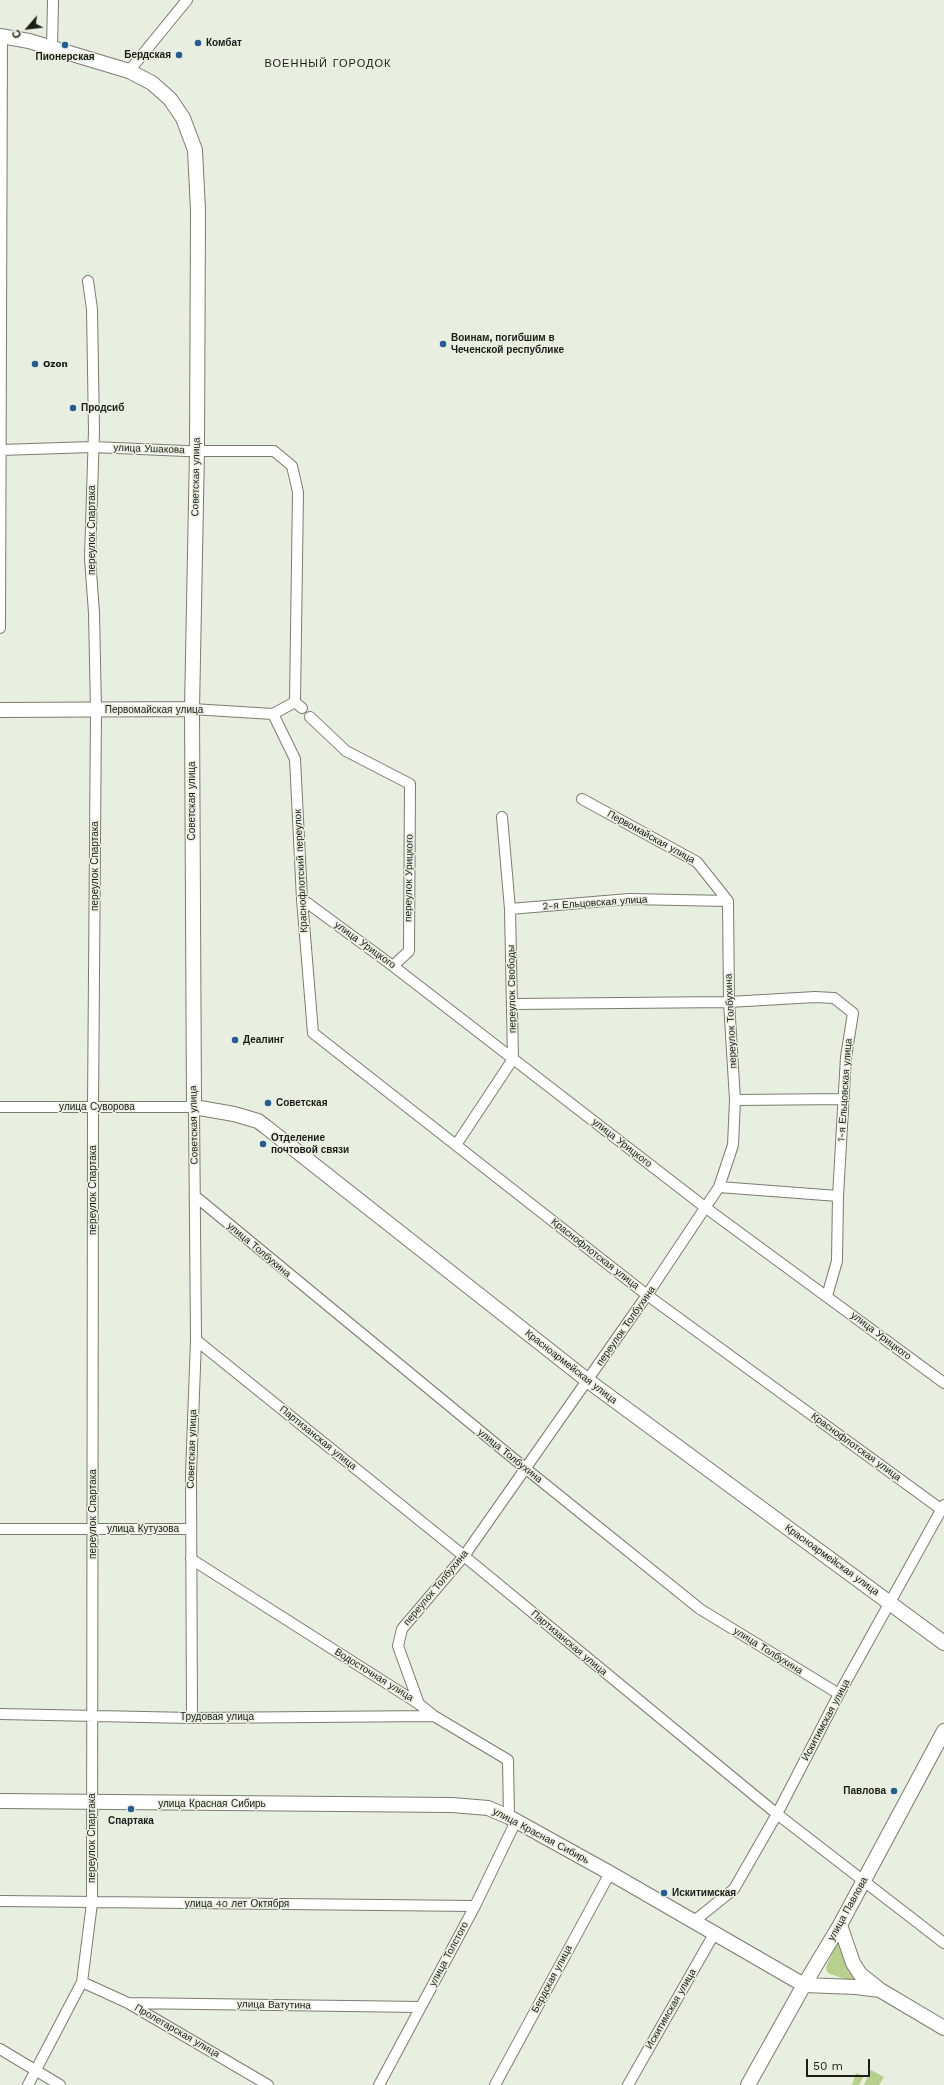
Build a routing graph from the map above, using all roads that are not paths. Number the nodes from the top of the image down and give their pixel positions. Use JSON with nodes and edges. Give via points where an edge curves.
{"nodes":[{"id":1,"x":53,"y":0,"type":"edge"},
{"id":2,"x":187,"y":0,"type":"edge"},
{"id":3,"x":1,"y":36,"type":"edge"},
{"id":4,"x":52,"y":48,"type":"junction"},
{"id":5,"x":129,"y":71,"type":"junction"},
{"id":6,"x":1,"y":127,"type":"edge"},
{"id":7,"x":88,"y":281,"type":"dead end"},
{"id":8,"x":93,"y":447,"type":"junction"},
{"id":9,"x":0,"y":450,"type":"edge"},
{"id":10,"x":197,"y":450,"type":"junction"},
{"id":11,"x":0,"y":628,"type":"edge"},
{"id":12,"x":192,"y":708,"type":"junction"},
{"id":13,"x":0,"y":710,"type":"edge"},
{"id":14,"x":96,"y":710,"type":"junction"},
{"id":15,"x":273,"y":714,"type":"junction"},
{"id":16,"x":310,"y":717,"type":"dead end"},
{"id":17,"x":582,"y":799,"type":"dead end"},
{"id":18,"x":502,"y":817,"type":"dead end"},
{"id":19,"x":302,"y":899,"type":"junction"},
{"id":20,"x":728,"y":901,"type":"junction"},
{"id":21,"x":510,"y":909,"type":"junction"},
{"id":22,"x":393,"y":966,"type":"junction"},
{"id":23,"x":729,"y":1002,"type":"junction"},
{"id":24,"x":512,"y":1004,"type":"junction"},
{"id":25,"x":313,"y":1033,"type":"joint"},
{"id":26,"x":513,"y":1059,"type":"junction"},
{"id":27,"x":844,"y":1099,"type":"junction"},
{"id":28,"x":735,"y":1100,"type":"junction"},
{"id":29,"x":0,"y":1107,"type":"edge"},
{"id":30,"x":93,"y":1107,"type":"junction"},
{"id":31,"x":194,"y":1107,"type":"junction"},
{"id":32,"x":456,"y":1145,"type":"junction"},
{"id":33,"x":719,"y":1187,"type":"junction"},
{"id":34,"x":195,"y":1196,"type":"junction"},
{"id":35,"x":838,"y":1196,"type":"junction"},
{"id":36,"x":706,"y":1208,"type":"junction"},
{"id":37,"x":647,"y":1295,"type":"junction"},
{"id":38,"x":827,"y":1296,"type":"junction"},
{"id":39,"x":196,"y":1340,"type":"junction"},
{"id":40,"x":587,"y":1380,"type":"junction"},
{"id":41,"x":944,"y":1383,"type":"edge"},
{"id":42,"x":525,"y":1468,"type":"junction"},
{"id":43,"x":943,"y":1507,"type":"edge"},
{"id":44,"x":0,"y":1529,"type":"edge"},
{"id":45,"x":93,"y":1529,"type":"junction"},
{"id":46,"x":190,"y":1529,"type":"junction"},
{"id":47,"x":464,"y":1556,"type":"junction"},
{"id":48,"x":192,"y":1559,"type":"junction"},
{"id":49,"x":890,"y":1603,"type":"junction"},
{"id":50,"x":944,"y":1643,"type":"edge"},
{"id":51,"x":839,"y":1694,"type":"junction"},
{"id":52,"x":419,"y":1704,"type":"junction"},
{"id":53,"x":0,"y":1714,"type":"edge"},
{"id":54,"x":94,"y":1715,"type":"junction"},
{"id":55,"x":434,"y":1716,"type":"junction"},
{"id":56,"x":192,"y":1718,"type":"junction"},
{"id":57,"x":944,"y":1731,"type":"edge"},
{"id":58,"x":0,"y":1801,"type":"edge"},
{"id":59,"x":92,"y":1803,"type":"junction"},
{"id":60,"x":777,"y":1814,"type":"junction"},
{"id":61,"x":513,"y":1819,"type":"junction"},
{"id":62,"x":610,"y":1872,"type":"junction"},
{"id":63,"x":864,"y":1880,"type":"junction"},
{"id":64,"x":0,"y":1900,"type":"edge"},
{"id":65,"x":92,"y":1903,"type":"junction"},
{"id":66,"x":475,"y":1906,"type":"junction"},
{"id":67,"x":692,"y":1922,"type":"junction"},
{"id":68,"x":840,"y":1925,"type":"junction"},
{"id":69,"x":714,"y":1934,"type":"junction"},
{"id":70,"x":944,"y":1941,"type":"edge"},
{"id":71,"x":82,"y":1982,"type":"junction"},
{"id":72,"x":804,"y":1984,"type":"junction"},
{"id":73,"x":880,"y":1990,"type":"junction"},
{"id":74,"x":128,"y":2003,"type":"junction"},
{"id":75,"x":420,"y":2007,"type":"junction"},
{"id":76,"x":944,"y":2028,"type":"edge"},
{"id":77,"x":0,"y":2049,"type":"edge"},
{"id":78,"x":37,"y":2071,"type":"junction"},
{"id":79,"x":28,"y":2085,"type":"edge"},
{"id":80,"x":60,"y":2085,"type":"edge"},
{"id":81,"x":268,"y":2085,"type":"edge"},
{"id":82,"x":379,"y":2085,"type":"edge"},
{"id":83,"x":495,"y":2085,"type":"edge"},
{"id":84,"x":628,"y":2085,"type":"edge"},
{"id":85,"x":748,"y":2085,"type":"edge"}],
"edges":[{"from":1,"to":4,"type":"street"},
{"from":2,"to":5,"type":"street"},
{"from":3,"to":4,"type":"street","name":"Советская улица"},
{"from":3,"to":6,"type":"street"},
{"from":4,"to":5,"type":"street","name":"Советская улица"},
{"from":5,"to":10,"type":"street","name":"Советская улица","via":[[152,83],[170,99],[183,118],[195,150],[198,210]]},
{"from":6,"to":9,"type":"street"},
{"from":7,"to":8,"type":"street","name":"переулок Спартака","via":[[92,308]]},
{"from":8,"to":9,"type":"street","name":"улица Ушакова"},
{"from":8,"to":10,"type":"street","name":"улица Ушакова"},
{"from":8,"to":14,"type":"street","name":"переулок Спартака","via":[[90,558]]},
{"from":9,"to":11,"type":"street"},
{"from":10,"to":12,"type":"street","name":"Советская улица"},
{"from":10,"to":15,"type":"street","name":"улица Ушакова","via":[[274,451],[292,466],[298,492],[298,705]]},
{"from":12,"to":14,"type":"street","name":"Первомайская улица"},
{"from":12,"to":15,"type":"street","name":"Первомайская улица"},
{"from":12,"to":31,"type":"street","name":"Советская улица"},
{"from":13,"to":14,"type":"street","name":"Первомайская улица"},
{"from":14,"to":30,"type":"street","name":"переулок Спартака"},
{"from":15,"to":19,"type":"street","name":"Краснофлотский переулок","via":[[295,758]]},
{"from":16,"to":22,"type":"street","name":"переулок Урицкого","via":[[346,751],[410,784],[409,951]]},
{"from":17,"to":20,"type":"street","name":"Первомайская улица","via":[[698,862]]},
{"from":18,"to":21,"type":"street","name":"переулок Свободы"},
{"from":19,"to":22,"type":"street","name":"улица Урицкого"},
{"from":19,"to":25,"type":"street","name":"Краснофлотский переулок"},
{"from":20,"to":21,"type":"street","name":"2-я Ельцовская улица","via":[[629,898]]},
{"from":20,"to":23,"type":"street","name":"переулок Толбухина"},
{"from":21,"to":24,"type":"street","name":"переулок Свободы"},
{"from":22,"to":26,"type":"street","name":"улица Урицкого"},
{"from":23,"to":24,"type":"street","name":"1-я Ельцовская улица"},
{"from":23,"to":27,"type":"street","name":"1-я Ельцовская улица","via":[[834,998],[853,1014],[846,1057]]},
{"from":23,"to":28,"type":"street","name":"переулок Толбухина"},
{"from":24,"to":26,"type":"street","name":"переулок Свободы"},
{"from":25,"to":32,"type":"street","name":"Краснофлотская улица"},
{"from":26,"to":32,"type":"street"},
{"from":26,"to":36,"type":"street","name":"улица Урицкого"},
{"from":27,"to":28,"type":"street"},
{"from":27,"to":35,"type":"street","name":"1-я Ельцовская улица"},
{"from":28,"to":33,"type":"street","name":"переулок Толбухина","via":[[734,1145]]},
{"from":29,"to":30,"type":"street","name":"улица Суворова"},
{"from":30,"to":31,"type":"street","name":"улица Суворова"},
{"from":30,"to":45,"type":"street","name":"переулок Спартака"},
{"from":31,"to":34,"type":"street","name":"Советская улица"},
{"from":31,"to":40,"type":"street","name":"Красноармейская улица","via":[[258,1121]]},
{"from":32,"to":37,"type":"street","name":"Краснофлотская улица"},
{"from":33,"to":35,"type":"street"},
{"from":33,"to":36,"type":"street","name":"переулок Толбухина"},
{"from":34,"to":39,"type":"street","name":"Советская улица"},
{"from":34,"to":42,"type":"street","name":"улица Толбухина"},
{"from":35,"to":38,"type":"street","name":"1-я Ельцовская улица","via":[[837,1261]]},
{"from":36,"to":37,"type":"street","name":"переулок Толбухина"},
{"from":36,"to":38,"type":"street","name":"улица Урицкого"},
{"from":37,"to":40,"type":"street","name":"переулок Толбухина"},
{"from":37,"to":43,"type":"street","name":"Краснофлотская улица"},
{"from":38,"to":41,"type":"street","name":"улица Урицкого"},
{"from":39,"to":46,"type":"street","name":"Советская улица"},
{"from":39,"to":47,"type":"street","name":"Партизанская улица"},
{"from":40,"to":42,"type":"street","name":"переулок Толбухина"},
{"from":40,"to":49,"type":"street","name":"Красноармейская улица"},
{"from":42,"to":47,"type":"street","name":"переулок Толбухина"},
{"from":42,"to":51,"type":"street","name":"улица Толбухина","via":[[700,1609]]},
{"from":43,"to":49,"type":"street","name":"Искитимская улица"},
{"from":44,"to":45,"type":"street","name":"улица Кутузова"},
{"from":45,"to":46,"type":"street","name":"улица Кутузова"},
{"from":45,"to":54,"type":"street","name":"переулок Спартака"},
{"from":46,"to":48,"type":"street","name":"Советская улица"},
{"from":47,"to":52,"type":"street","name":"переулок Толбухина","via":[[402,1629],[398,1646]]},
{"from":47,"to":60,"type":"street","name":"Партизанская улица"},
{"from":48,"to":52,"type":"street","name":"Водосточная улица"},
{"from":48,"to":56,"type":"street","name":"Советская улица"},
{"from":49,"to":50,"type":"street","name":"Красноармейская улица"},
{"from":49,"to":51,"type":"street","name":"Искитимская улица"},
{"from":51,"to":60,"type":"street","name":"Искитимская улица"},
{"from":52,"to":55,"type":"street","name":"Водосточная улица"},
{"from":53,"to":54,"type":"street","name":"Трудовая улица"},
{"from":54,"to":56,"type":"street","name":"Трудовая улица"},
{"from":54,"to":59,"type":"street","name":"переулок Спартака"},
{"from":55,"to":56,"type":"street","name":"Трудовая улица"},
{"from":55,"to":61,"type":"street","name":"Водосточная улица","via":[[508,1760]]},
{"from":57,"to":63,"type":"street","name":"улица Павлова"},
{"from":58,"to":59,"type":"street","name":"улица Красная Сибирь"},
{"from":59,"to":61,"type":"street","name":"улица Красная Сибирь","via":[[452,1805],[488,1808]]},
{"from":59,"to":65,"type":"street","name":"переулок Спартака"},
{"from":60,"to":63,"type":"street","name":"Партизанская улица"},
{"from":60,"to":67,"type":"street","name":"Искитимская улица","via":[[734,1889]]},
{"from":61,"to":62,"type":"street","name":"улица Красная Сибирь"},
{"from":61,"to":66,"type":"street","name":"улица Толстого"},
{"from":62,"to":67,"type":"street","name":"улица Красная Сибирь"},
{"from":62,"to":83,"type":"street","name":"Бердская улица"},
{"from":63,"to":68,"type":"street","name":"улица Павлова"},
{"from":63,"to":70,"type":"street","name":"Партизанская улица"},
{"from":64,"to":65,"type":"street","name":"улица 40 лет Октября"},
{"from":65,"to":66,"type":"street","name":"улица 40 лет Октября"},
{"from":65,"to":71,"type":"street","name":"переулок Спартака"},
{"from":66,"to":75,"type":"street","name":"улица Толстого"},
{"from":67,"to":69,"type":"street","name":"улица Красная Сибирь"},
{"from":68,"to":72,"type":"street","name":"улица Павлова"},
{"from":68,"to":73,"type":"street","via":[[853,1963],[860,1974]]},
{"from":69,"to":72,"type":"street","name":"улица Красная Сибирь"},
{"from":69,"to":84,"type":"street","name":"Искитимская улица"},
{"from":71,"to":74,"type":"street","name":"Пролетарская улица"},
{"from":71,"to":78,"type":"street","name":"переулок Спартака"},
{"from":72,"to":73,"type":"street","name":"улица Красная Сибирь"},
{"from":72,"to":85,"type":"street","name":"улица Павлова"},
{"from":73,"to":76,"type":"street","name":"улица Красная Сибирь"},
{"from":74,"to":75,"type":"street","name":"улица Ватутина"},
{"from":74,"to":81,"type":"street","name":"Пролетарская улица"},
{"from":75,"to":82,"type":"street","name":"улица Толстого"},
{"from":77,"to":78,"type":"street"},
{"from":78,"to":79,"type":"street","name":"переулок Спартака"},
{"from":78,"to":80,"type":"street"}]}
